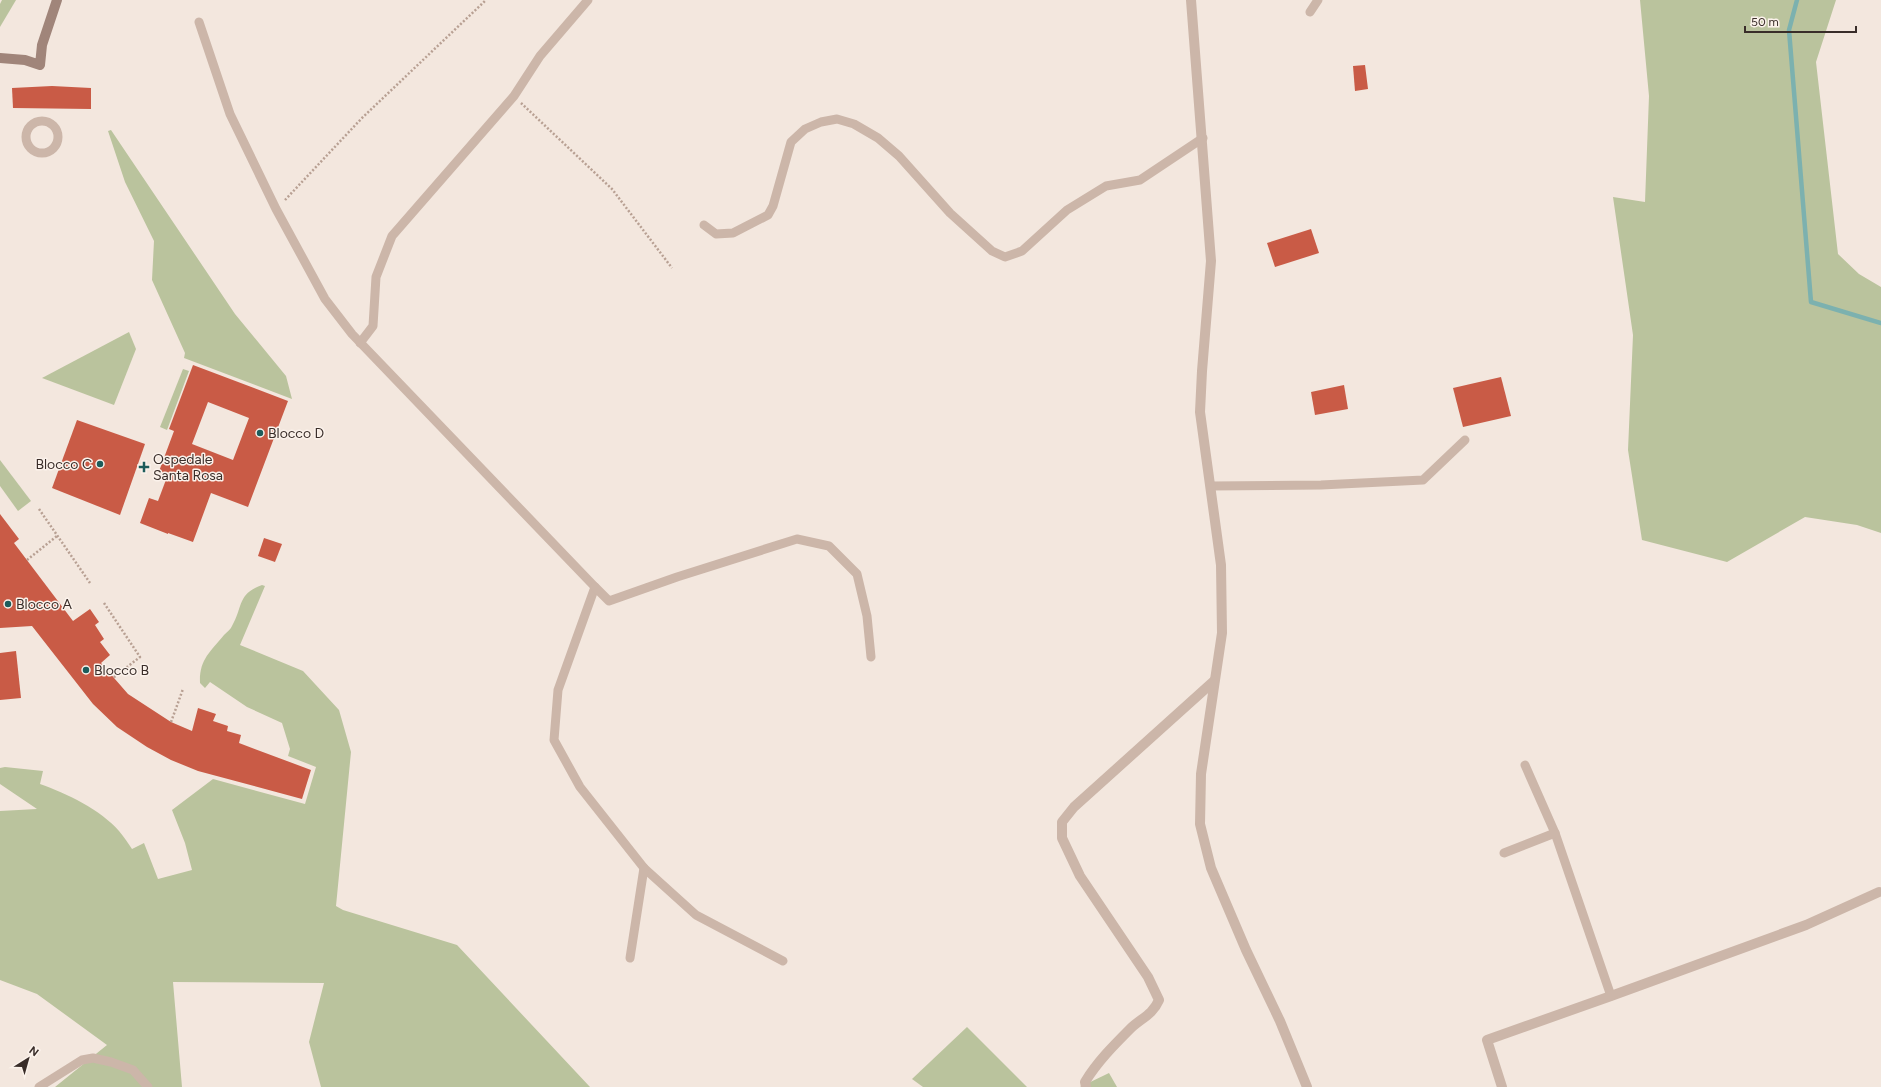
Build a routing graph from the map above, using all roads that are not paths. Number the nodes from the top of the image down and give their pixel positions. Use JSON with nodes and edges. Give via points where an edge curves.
{"nodes":[{"id":1,"x":57,"y":0,"type":"edge"},
{"id":2,"x":588,"y":0,"type":"edge"},
{"id":3,"x":1191,"y":0,"type":"edge"},
{"id":4,"x":1318,"y":0,"type":"edge"},
{"id":5,"x":1310,"y":12,"type":"dead end"},
{"id":6,"x":199,"y":22,"type":"dead end"},
{"id":7,"x":0,"y":58,"type":"edge"},
{"id":8,"x":1203,"y":138,"type":"junction"},
{"id":9,"x":704,"y":225,"type":"dead end"},
{"id":10,"x":360,"y":343,"type":"junction"},
{"id":11,"x":1465,"y":440,"type":"dead end"},
{"id":12,"x":1211,"y":486,"type":"junction"},
{"id":13,"x":595,"y":587,"type":"junction"},
{"id":14,"x":871,"y":658,"type":"dead end"},
{"id":15,"x":1214,"y":682,"type":"junction"},
{"id":16,"x":1525,"y":765,"type":"dead end"},
{"id":17,"x":1555,"y":833,"type":"junction"},
{"id":18,"x":1504,"y":853,"type":"dead end"},
{"id":19,"x":644,"y":868,"type":"junction"},
{"id":20,"x":1879,"y":892,"type":"dead end"},
{"id":21,"x":630,"y":958,"type":"dead end"},
{"id":22,"x":783,"y":961,"type":"dead end"},
{"id":23,"x":1611,"y":996,"type":"junction"},
{"id":24,"x":39,"y":1087,"type":"edge"},
{"id":25,"x":148,"y":1087,"type":"edge"},
{"id":26,"x":1086,"y":1087,"type":"edge"},
{"id":27,"x":1307,"y":1087,"type":"edge"},
{"id":28,"x":1502,"y":1087,"type":"edge"}],
"edges":[{"from":1,"to":7,"type":"main road","via":[[42,45],[40,64]]},
{"from":2,"to":10,"type":"lane","via":[[540,56],[514,96],[392,236],[376,277],[373,326]]},
{"from":3,"to":8,"type":"street"},
{"from":4,"to":5,"type":"lane"},
{"from":6,"to":10,"type":"lane","via":[[230,114],[276,209],[325,299]]},
{"from":8,"to":9,"type":"lane","via":[[1140,180],[1106,186],[1067,210],[1022,251],[1005,257],[992,251],[955,217],[899,156],[878,138],[854,124],[837,119],[805,129],[791,142],[768,216],[733,233],[716,234]]},
{"from":8,"to":12,"type":"street","via":[[1211,261],[1200,412]]},
{"from":10,"to":13,"type":"lane"},
{"from":11,"to":12,"type":"lane","via":[[1423,480],[1321,485]]},
{"from":12,"to":15,"type":"street","via":[[1222,565],[1222,633]]},
{"from":13,"to":14,"type":"lane","via":[[609,601],[797,540],[829,546],[857,574]]},
{"from":13,"to":19,"type":"lane","via":[[558,690],[554,740],[580,787]]},
{"from":15,"to":26,"type":"street","via":[[1074,807],[1062,822],[1062,838],[1080,876],[1148,977],[1159,1000],[1155,1009],[1132,1027],[1095,1066],[1085,1082]]},
{"from":15,"to":27,"type":"street","via":[[1201,774],[1200,824],[1211,868]]},
{"from":16,"to":17,"type":"lane"},
{"from":17,"to":18,"type":"lane"},
{"from":17,"to":23,"type":"lane"},
{"from":19,"to":21,"type":"lane"},
{"from":19,"to":22,"type":"lane","via":[[696,915]]},
{"from":20,"to":23,"type":"street","via":[[1806,925]]},
{"from":23,"to":28,"type":"street","via":[[1487,1040]]},
{"from":24,"to":25,"type":"lane","via":[[82,1060],[93,1058],[133,1070]]}]}
